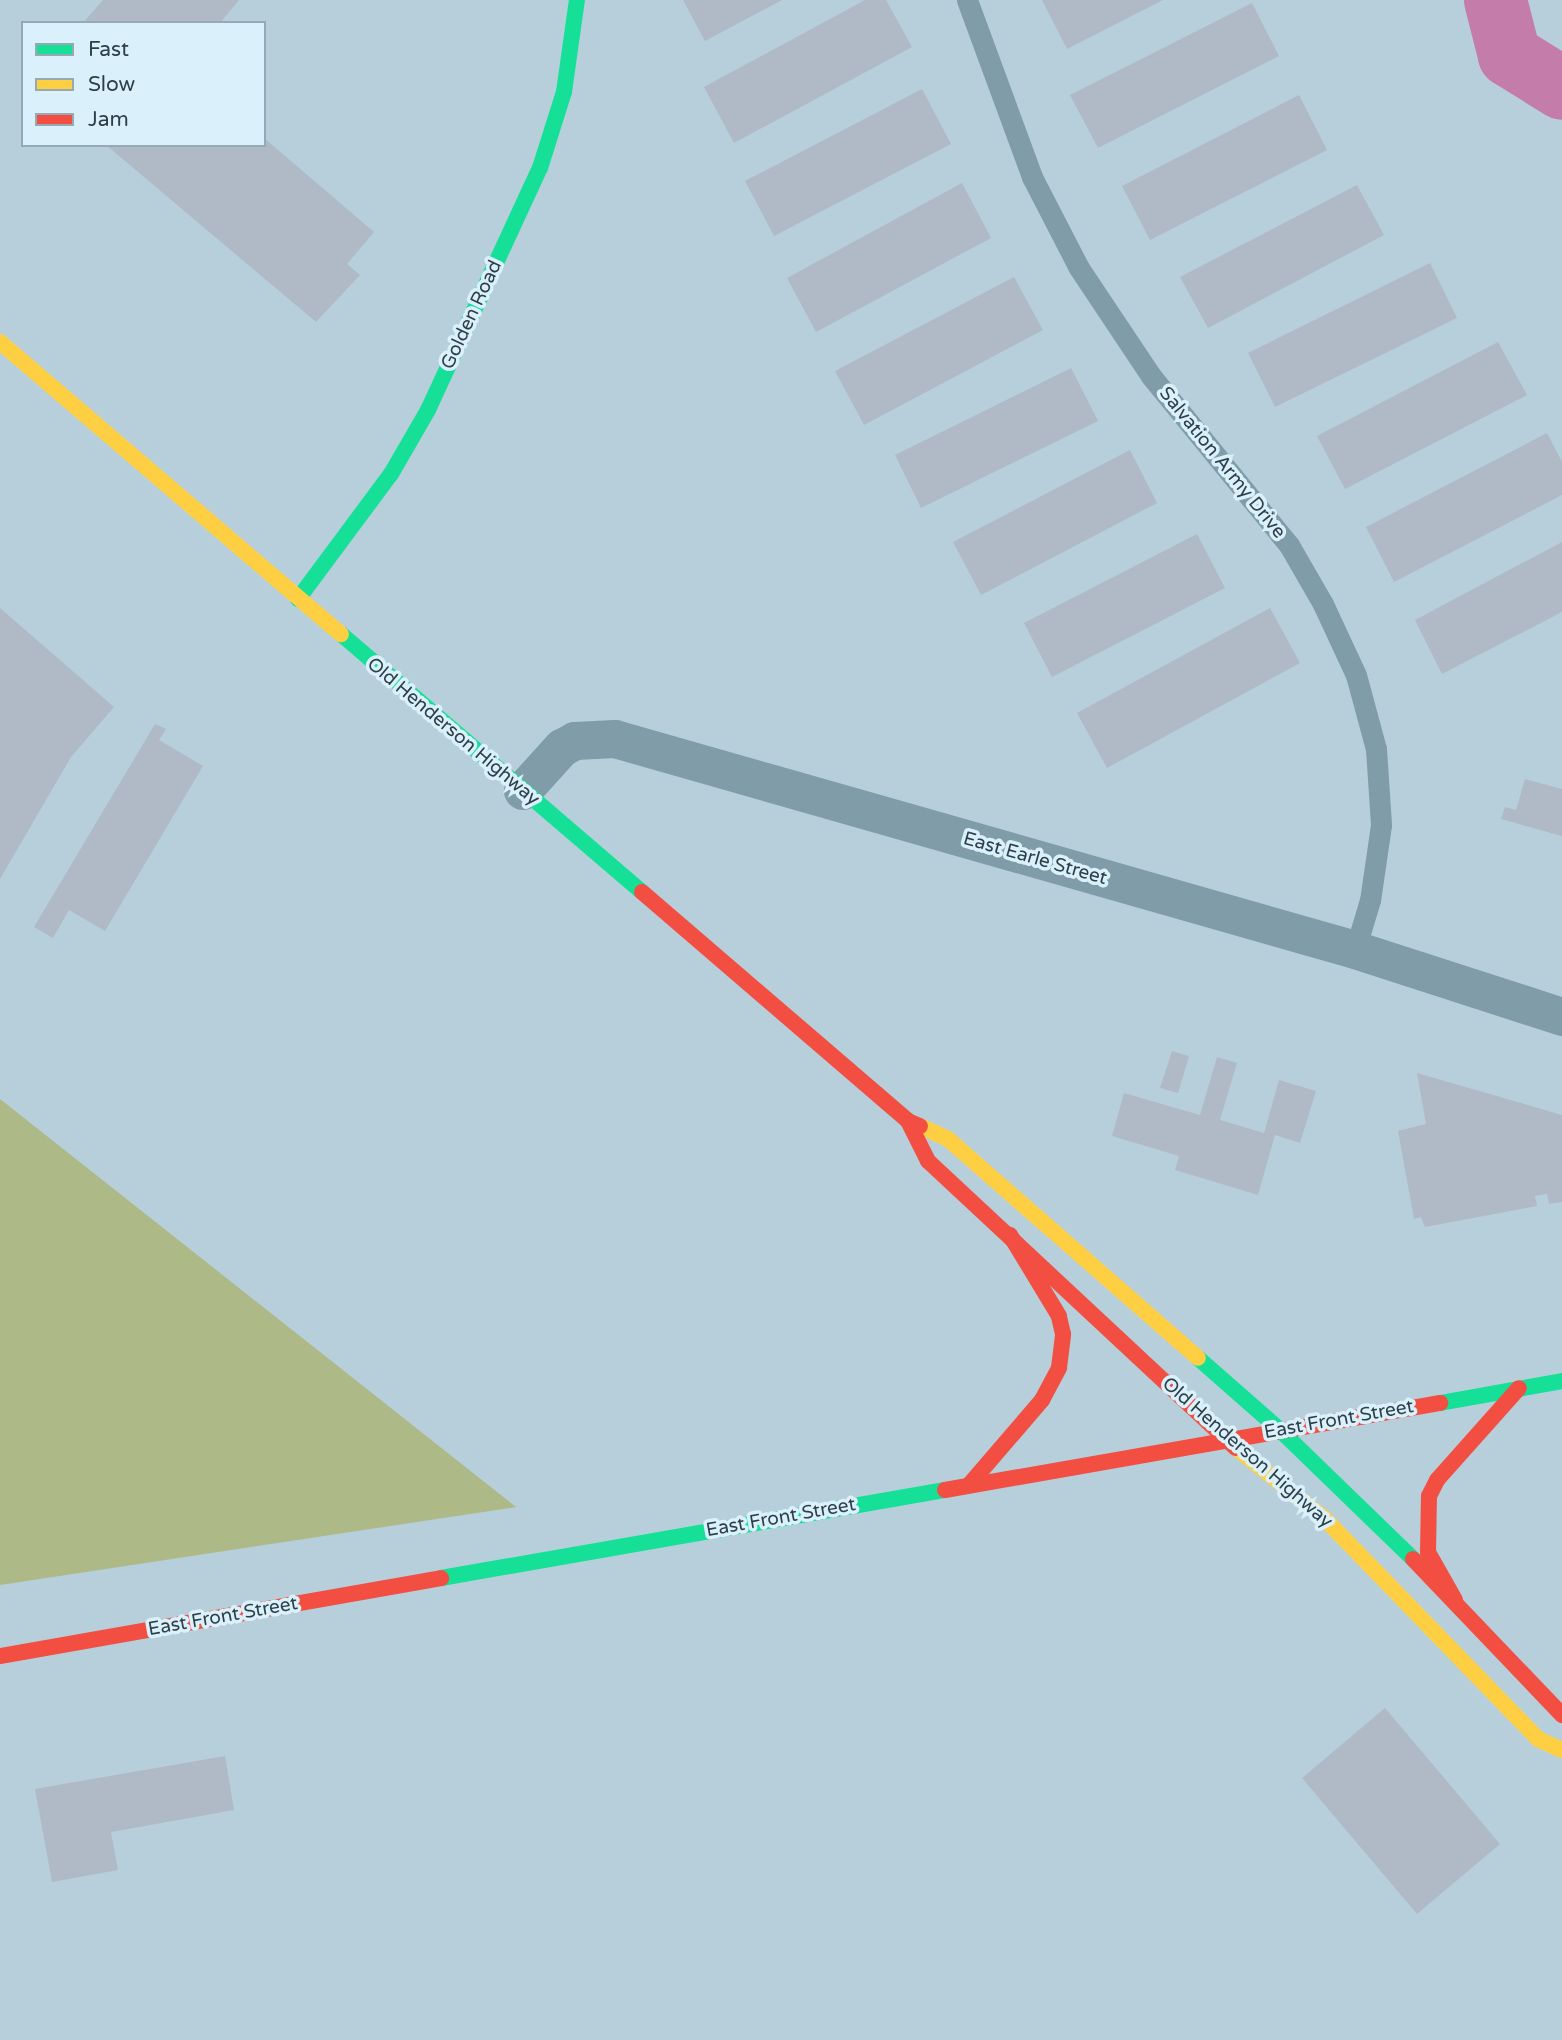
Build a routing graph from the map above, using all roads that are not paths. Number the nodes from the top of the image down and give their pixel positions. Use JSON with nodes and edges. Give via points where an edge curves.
{"nodes":[{"id":1,"x":577,"y":0,"type":"edge"},
{"id":2,"x":967,"y":0,"type":"edge"},
{"id":3,"x":0,"y":342,"type":"edge"},
{"id":4,"x":298,"y":599,"type":"junction"},
{"id":5,"x":523,"y":790,"type":"junction"},
{"id":6,"x":1355,"y":950,"type":"junction"},
{"id":7,"x":1562,"y":1017,"type":"edge"},
{"id":8,"x":908,"y":1121,"type":"junction"},
{"id":9,"x":1010,"y":1235,"type":"junction"},
{"id":10,"x":1562,"y":1381,"type":"edge"},
{"id":11,"x":1519,"y":1388,"type":"junction"},
{"id":12,"x":1281,"y":1431,"type":"junction"},
{"id":13,"x":1225,"y":1439,"type":"junction"},
{"id":14,"x":969,"y":1485,"type":"junction"},
{"id":15,"x":1455,"y":1600,"type":"junction"},
{"id":16,"x":0,"y":1656,"type":"edge"},
{"id":17,"x":1562,"y":1715,"type":"edge"},
{"id":18,"x":1562,"y":1750,"type":"edge"}],
"edges":[{"from":1,"to":4,"type":"main road","name":"Golden Road","via":[[564,92],[540,168],[428,410],[391,474]]},
{"from":2,"to":6,"type":"lane","name":"Salvation Army Drive","via":[[1032,177],[1079,268],[1151,376],[1289,545],[1356,675],[1376,749],[1381,825],[1370,900]]},
{"from":3,"to":4,"type":"main road","name":"Old Henderson Highway"},
{"from":4,"to":5,"type":"main road","name":"Old Henderson Highway"},
{"from":5,"to":6,"type":"street","name":"East Earle Street","via":[[562,747],[575,741],[615,739]]},
{"from":5,"to":8,"type":"main road","name":"Old Henderson Highway"},
{"from":6,"to":7,"type":"street","name":"East Earle Street"},
{"from":8,"to":9,"type":"main road","name":"Old Henderson Highway","via":[[928,1161]]},
{"from":8,"to":12,"type":"main road","name":"Old Henderson Highway","via":[[947,1139]]},
{"from":9,"to":13,"type":"main road","name":"Old Henderson Highway"},
{"from":9,"to":14,"type":"main road","via":[[1059,1316],[1063,1334],[1059,1368],[1042,1401]]},
{"from":10,"to":11,"type":"main road","name":"East Front Street"},
{"from":11,"to":12,"type":"main road","name":"East Front Street"},
{"from":11,"to":15,"type":"main road","via":[[1437,1480],[1429,1496],[1428,1552]]},
{"from":12,"to":13,"type":"main road","name":"East Front Street"},
{"from":12,"to":15,"type":"main road","name":"Old Henderson Highway"},
{"from":13,"to":14,"type":"main road","name":"East Front Street"},
{"from":13,"to":18,"type":"main road","name":"Old Henderson Highway","via":[[1324,1518],[1538,1739]]},
{"from":14,"to":16,"type":"main road","name":"East Front Street"},
{"from":15,"to":17,"type":"main road","name":"Old Henderson Highway"}]}
